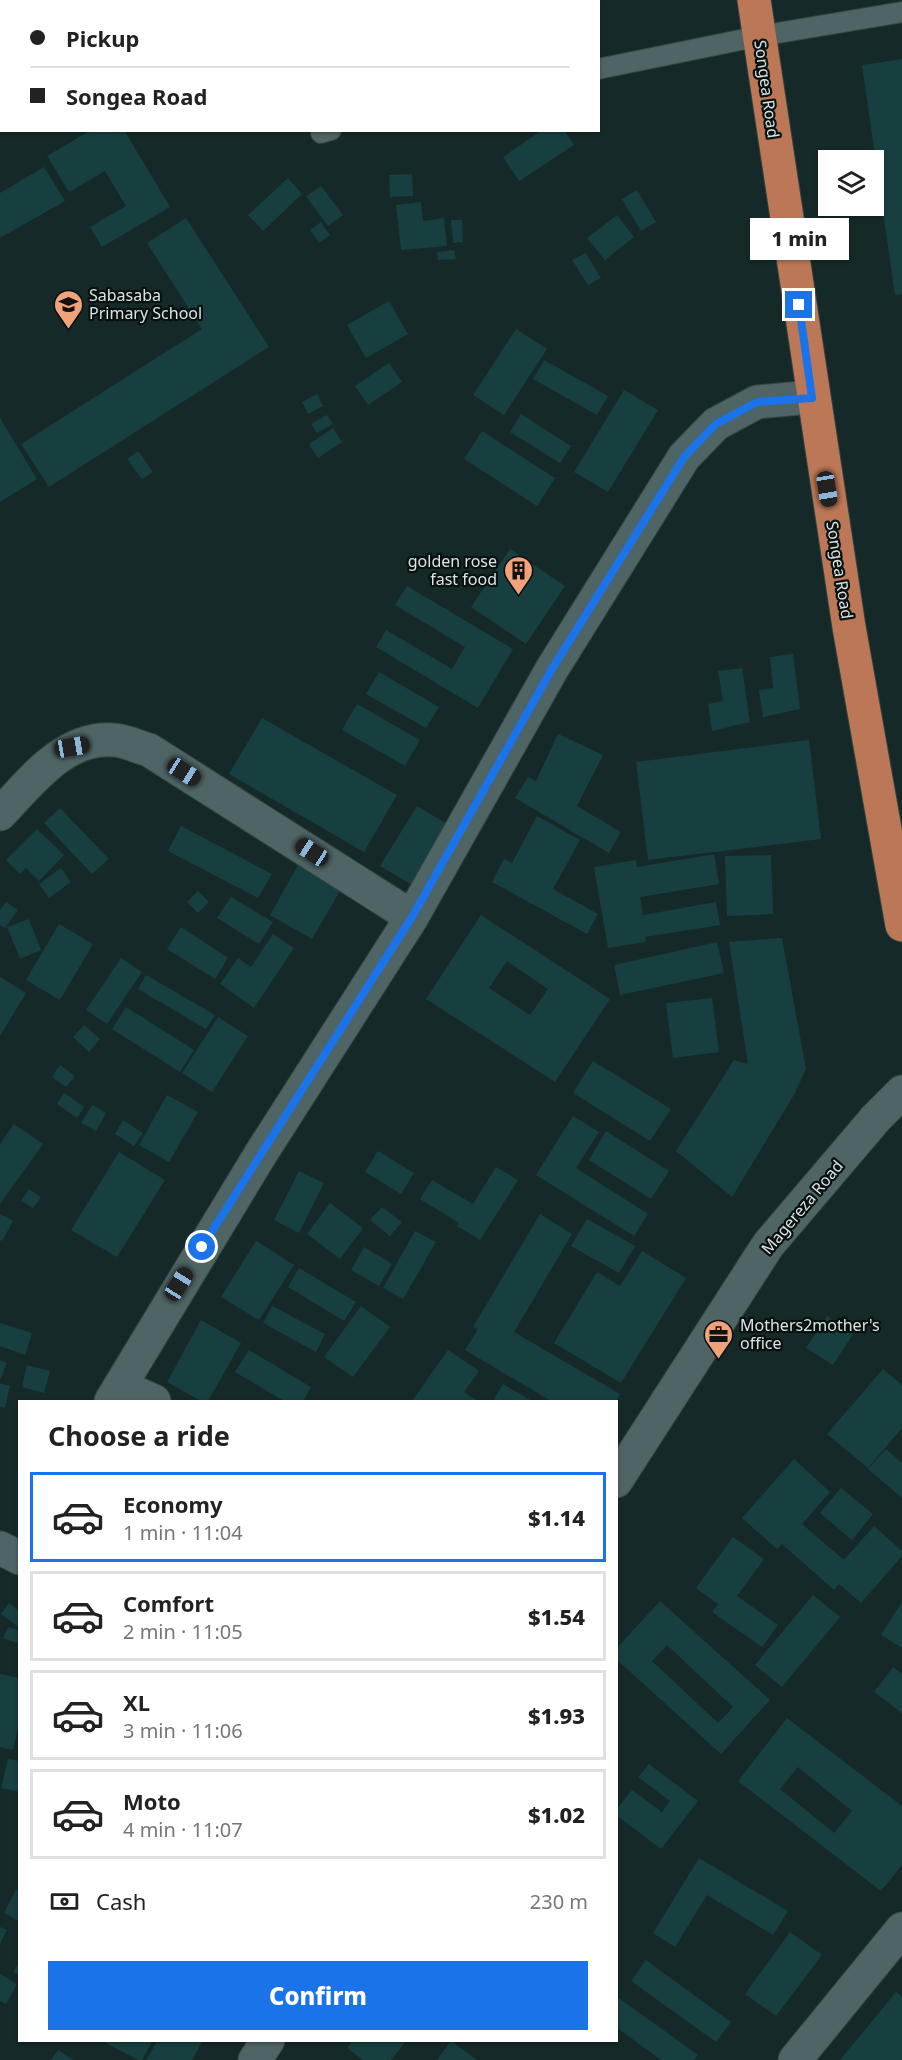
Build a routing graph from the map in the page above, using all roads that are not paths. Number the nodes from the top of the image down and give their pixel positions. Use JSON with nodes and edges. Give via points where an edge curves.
{"nodes":[{"id":1,"x":754,"y":0,"type":"edge"},
{"id":2,"x":902,"y":12,"type":"edge"},
{"id":3,"x":760,"y":36,"type":"junction"},
{"id":4,"x":600,"y":69,"type":"edge"},
{"id":5,"x":812,"y":398,"type":"junction"},
{"id":6,"x":0,"y":814,"type":"edge"},
{"id":7,"x":412,"y":917,"type":"junction"},
{"id":8,"x":902,"y":925,"type":"edge"},
{"id":9,"x":902,"y":1092,"type":"edge"},
{"id":10,"x":115,"y":1393,"type":"edge"},
{"id":11,"x":149,"y":1400,"type":"edge"},
{"id":12,"x":618,"y":1478,"type":"edge"},
{"id":13,"x":0,"y":1548,"type":"edge"},
{"id":14,"x":18,"y":1557,"type":"edge"},
{"id":15,"x":902,"y":1929,"type":"edge"},
{"id":16,"x":267,"y":2042,"type":"edge"},
{"id":17,"x":255,"y":2060,"type":"edge"},
{"id":18,"x":795,"y":2060,"type":"edge"}],
"edges":[{"from":1,"to":3,"type":"highway","name":"Songea Road"},
{"from":2,"to":3,"type":"lane"},
{"from":3,"to":4,"type":"lane"},
{"from":3,"to":5,"type":"highway","name":"Songea Road"},
{"from":5,"to":7,"type":"street","via":[[757,402],[716,424],[684,457],[552,669]]},
{"from":5,"to":8,"type":"highway","name":"Songea Road"},
{"from":6,"to":7,"type":"street","via":[[37,775],[72,747],[112,740],[149,750]]},
{"from":7,"to":10,"type":"street","via":[[247,1174]]},
{"from":9,"to":12,"type":"street","name":"Magereza Road","via":[[768,1245]]},
{"from":10,"to":11,"type":"street"},
{"from":13,"to":14,"type":"street"},
{"from":15,"to":18,"type":"street"},
{"from":16,"to":17,"type":"street"}]}
